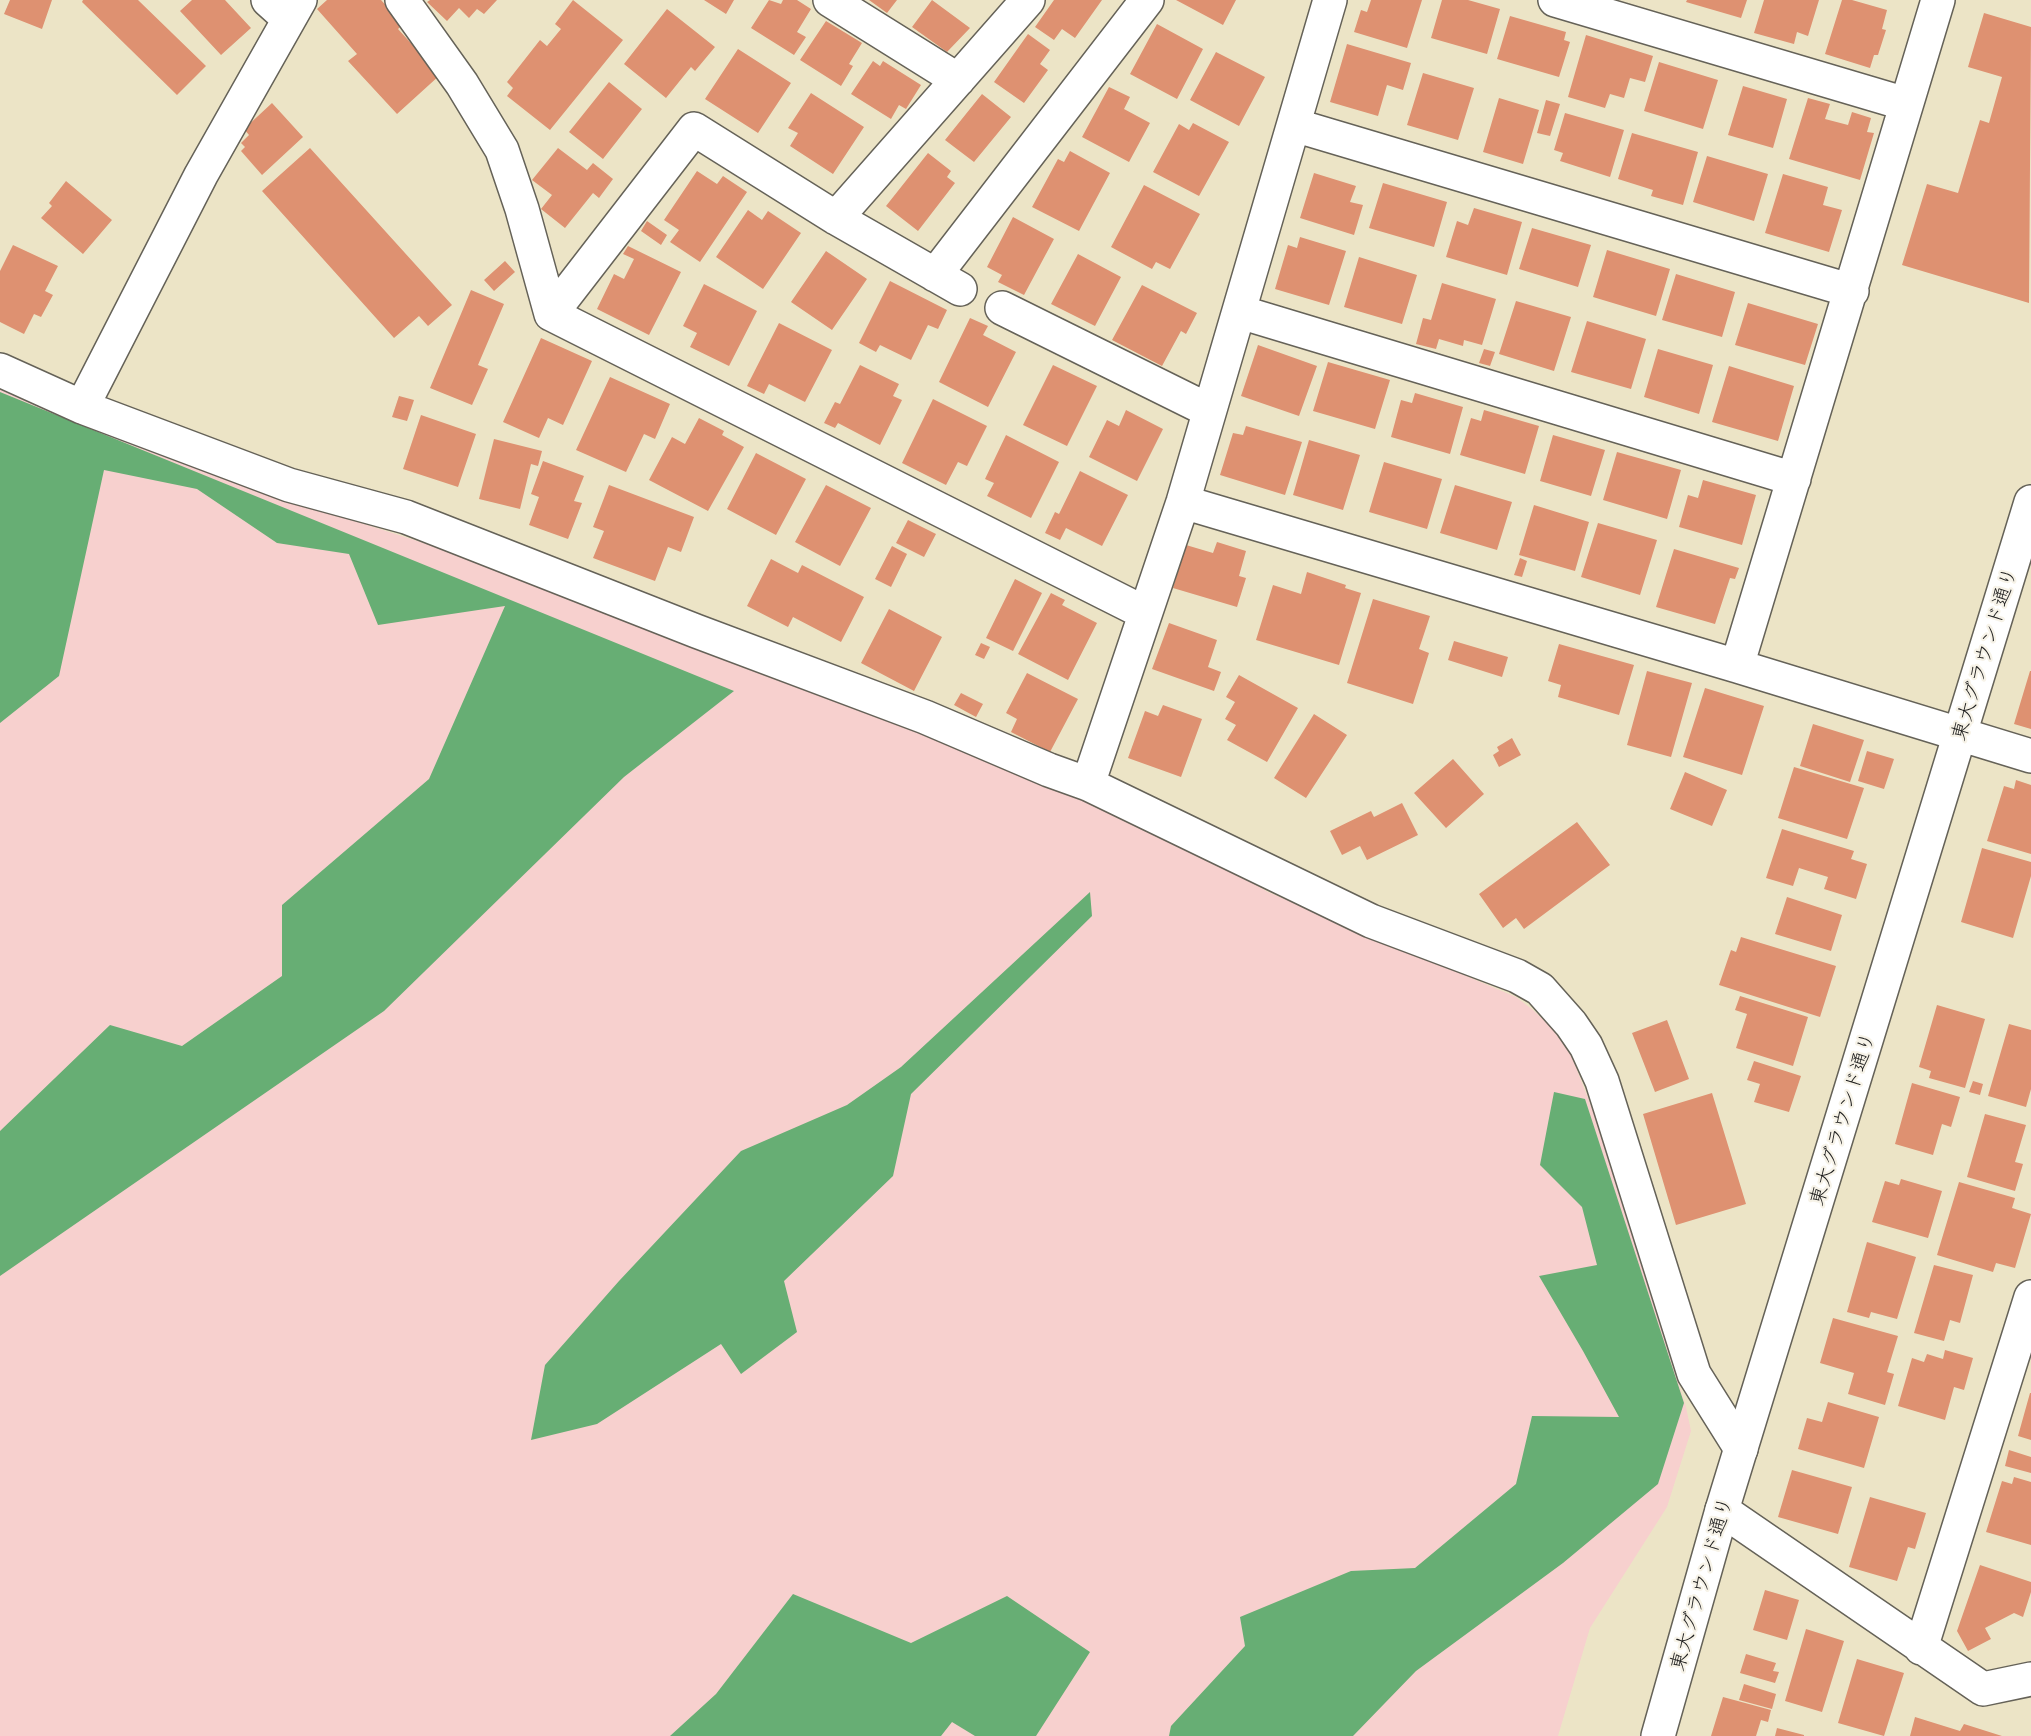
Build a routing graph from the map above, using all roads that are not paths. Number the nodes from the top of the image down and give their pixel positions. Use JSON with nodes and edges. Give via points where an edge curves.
{"nodes":[{"id":1,"x":402,"y":0,"type":"edge"},
{"id":2,"x":830,"y":0,"type":"edge"},
{"id":3,"x":1028,"y":0,"type":"edge"},
{"id":4,"x":1147,"y":0,"type":"edge"},
{"id":5,"x":1330,"y":0,"type":"edge"},
{"id":6,"x":1555,"y":0,"type":"edge"},
{"id":7,"x":1938,"y":0,"type":"edge"},
{"id":8,"x":285,"y":6,"type":"edge"},
{"id":9,"x":958,"y":80,"type":"junction"},
{"id":10,"x":1906,"y":104,"type":"junction"},
{"id":11,"x":1294,"y":125,"type":"junction"},
{"id":12,"x":836,"y":218,"type":"junction"},
{"id":13,"x":1852,"y":291,"type":"junction"},
{"id":14,"x":1002,"y":308,"type":"dead end"},
{"id":15,"x":1240,"y":312,"type":"junction"},
{"id":16,"x":551,"y":314,"type":"junction"},
{"id":17,"x":0,"y":370,"type":"edge"},
{"id":18,"x":82,"y":407,"type":"junction"},
{"id":19,"x":1209,"y":410,"type":"junction"},
{"id":20,"x":1794,"y":478,"type":"junction"},
{"id":21,"x":1183,"y":502,"type":"junction"},
{"id":22,"x":2031,"y":502,"type":"edge"},
{"id":23,"x":1145,"y":613,"type":"junction"},
{"id":24,"x":1737,"y":666,"type":"junction"},
{"id":25,"x":1960,"y":735,"type":"junction"},
{"id":26,"x":2031,"y":756,"type":"edge"},
{"id":27,"x":1088,"y":784,"type":"junction"},
{"id":28,"x":2031,"y":1297,"type":"edge"},
{"id":29,"x":2021,"y":1363,"type":"edge"},
{"id":30,"x":1742,"y":1449,"type":"junction"},
{"id":31,"x":1722,"y":1510,"type":"junction"},
{"id":32,"x":1921,"y":1648,"type":"junction"},
{"id":33,"x":2031,"y":1679,"type":"edge"},
{"id":34,"x":1658,"y":1736,"type":"edge"}],
"edges":[{"from":1,"to":16,"type":"street","via":[[462,84],[502,150]]},
{"from":2,"to":9,"type":"street"},
{"from":3,"to":9,"type":"street"},
{"from":4,"to":12,"type":"street","via":[[947,282]]},
{"from":5,"to":11,"type":"street"},
{"from":6,"to":10,"type":"street"},
{"from":7,"to":10,"type":"street"},
{"from":8,"to":18,"type":"street"},
{"from":9,"to":12,"type":"street"},
{"from":10,"to":13,"type":"street"},
{"from":11,"to":13,"type":"street"},
{"from":11,"to":15,"type":"street"},
{"from":12,"to":16,"type":"street","via":[[694,129]]},
{"from":13,"to":20,"type":"street"},
{"from":14,"to":19,"type":"street"},
{"from":15,"to":19,"type":"street"},
{"from":15,"to":20,"type":"street"},
{"from":16,"to":23,"type":"street"},
{"from":17,"to":18,"type":"street"},
{"from":18,"to":27,"type":"street","via":[[289,485],[406,517]]},
{"from":19,"to":21,"type":"street"},
{"from":20,"to":24,"type":"street"},
{"from":21,"to":23,"type":"street"},
{"from":21,"to":24,"type":"street"},
{"from":22,"to":25,"type":"street","name":"東大グラウンド通り"},
{"from":23,"to":27,"type":"street"},
{"from":24,"to":25,"type":"street"},
{"from":25,"to":26,"type":"street"},
{"from":25,"to":30,"type":"street","name":"東大グラウンド通り"},
{"from":27,"to":30,"type":"street","via":[[1371,921],[1517,976],[1557,1005],[1586,1046],[1602,1081],[1694,1374]]},
{"from":28,"to":29,"type":"street"},
{"from":29,"to":32,"type":"street"},
{"from":30,"to":31,"type":"street","name":"東大グラウンド通り"},
{"from":31,"to":32,"type":"street"},
{"from":31,"to":34,"type":"street","name":"東大グラウンド通り"},
{"from":32,"to":33,"type":"street","via":[[1983,1689]]}]}
